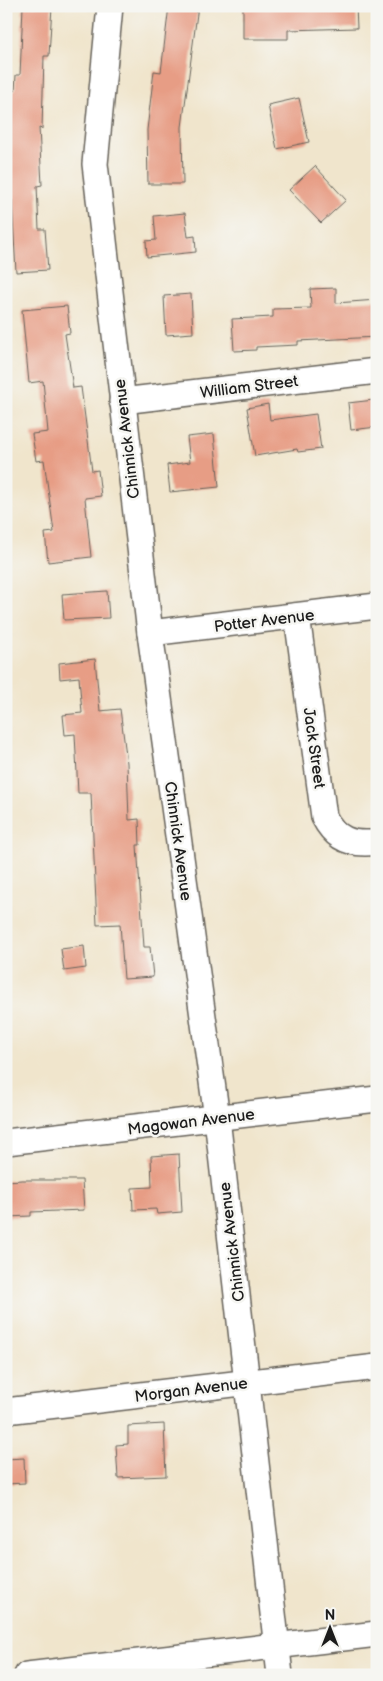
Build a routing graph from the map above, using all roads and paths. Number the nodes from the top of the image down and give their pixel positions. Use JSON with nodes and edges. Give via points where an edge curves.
{"nodes":[{"id":1,"x":110,"y":6,"type":"edge"},
{"id":2,"x":377,"y":371,"type":"edge"},
{"id":3,"x":122,"y":401,"type":"junction"},
{"id":4,"x":377,"y":606,"type":"edge"},
{"id":5,"x":297,"y":616,"type":"junction"},
{"id":6,"x":150,"y":633,"type":"junction"},
{"id":7,"x":377,"y":842,"type":"edge"},
{"id":8,"x":377,"y":1099,"type":"edge"},
{"id":9,"x":217,"y":1118,"type":"junction"},
{"id":10,"x":6,"y":1142,"type":"edge"},
{"id":11,"x":377,"y":1367,"type":"edge"},
{"id":12,"x":248,"y":1382,"type":"junction"},
{"id":13,"x":6,"y":1411,"type":"edge"},
{"id":14,"x":377,"y":1634,"type":"edge"},
{"id":15,"x":277,"y":1646,"type":"junction"},
{"id":16,"x":27,"y":1675,"type":"edge"},
{"id":17,"x":280,"y":1675,"type":"edge"}],
"edges":[{"from":1,"to":3,"type":"street","name":"Chinnick Avenue","via":[[95,164]]},
{"from":2,"to":3,"type":"street","name":"William Street"},
{"from":3,"to":6,"type":"street","name":"Chinnick Avenue"},
{"from":4,"to":5,"type":"street","name":"Potter Avenue"},
{"from":5,"to":6,"type":"street","name":"Potter Avenue"},
{"from":5,"to":7,"type":"street","name":"Jack Street","via":[[324,816],[330,830],[342,839],[355,844]]},
{"from":6,"to":9,"type":"street","name":"Chinnick Avenue"},
{"from":8,"to":9,"type":"street","name":"Magowan Avenue"},
{"from":9,"to":10,"type":"street","name":"Magowan Avenue"},
{"from":9,"to":12,"type":"street","name":"Chinnick Avenue"},
{"from":11,"to":12,"type":"street","name":"Morgan Avenue"},
{"from":12,"to":13,"type":"street","name":"Morgan Avenue"},
{"from":12,"to":15,"type":"street","name":"Chinnick Avenue"},
{"from":14,"to":15,"type":"street"},
{"from":15,"to":16,"type":"street"},
{"from":15,"to":17,"type":"street","name":"Chinnick Avenue"}]}
